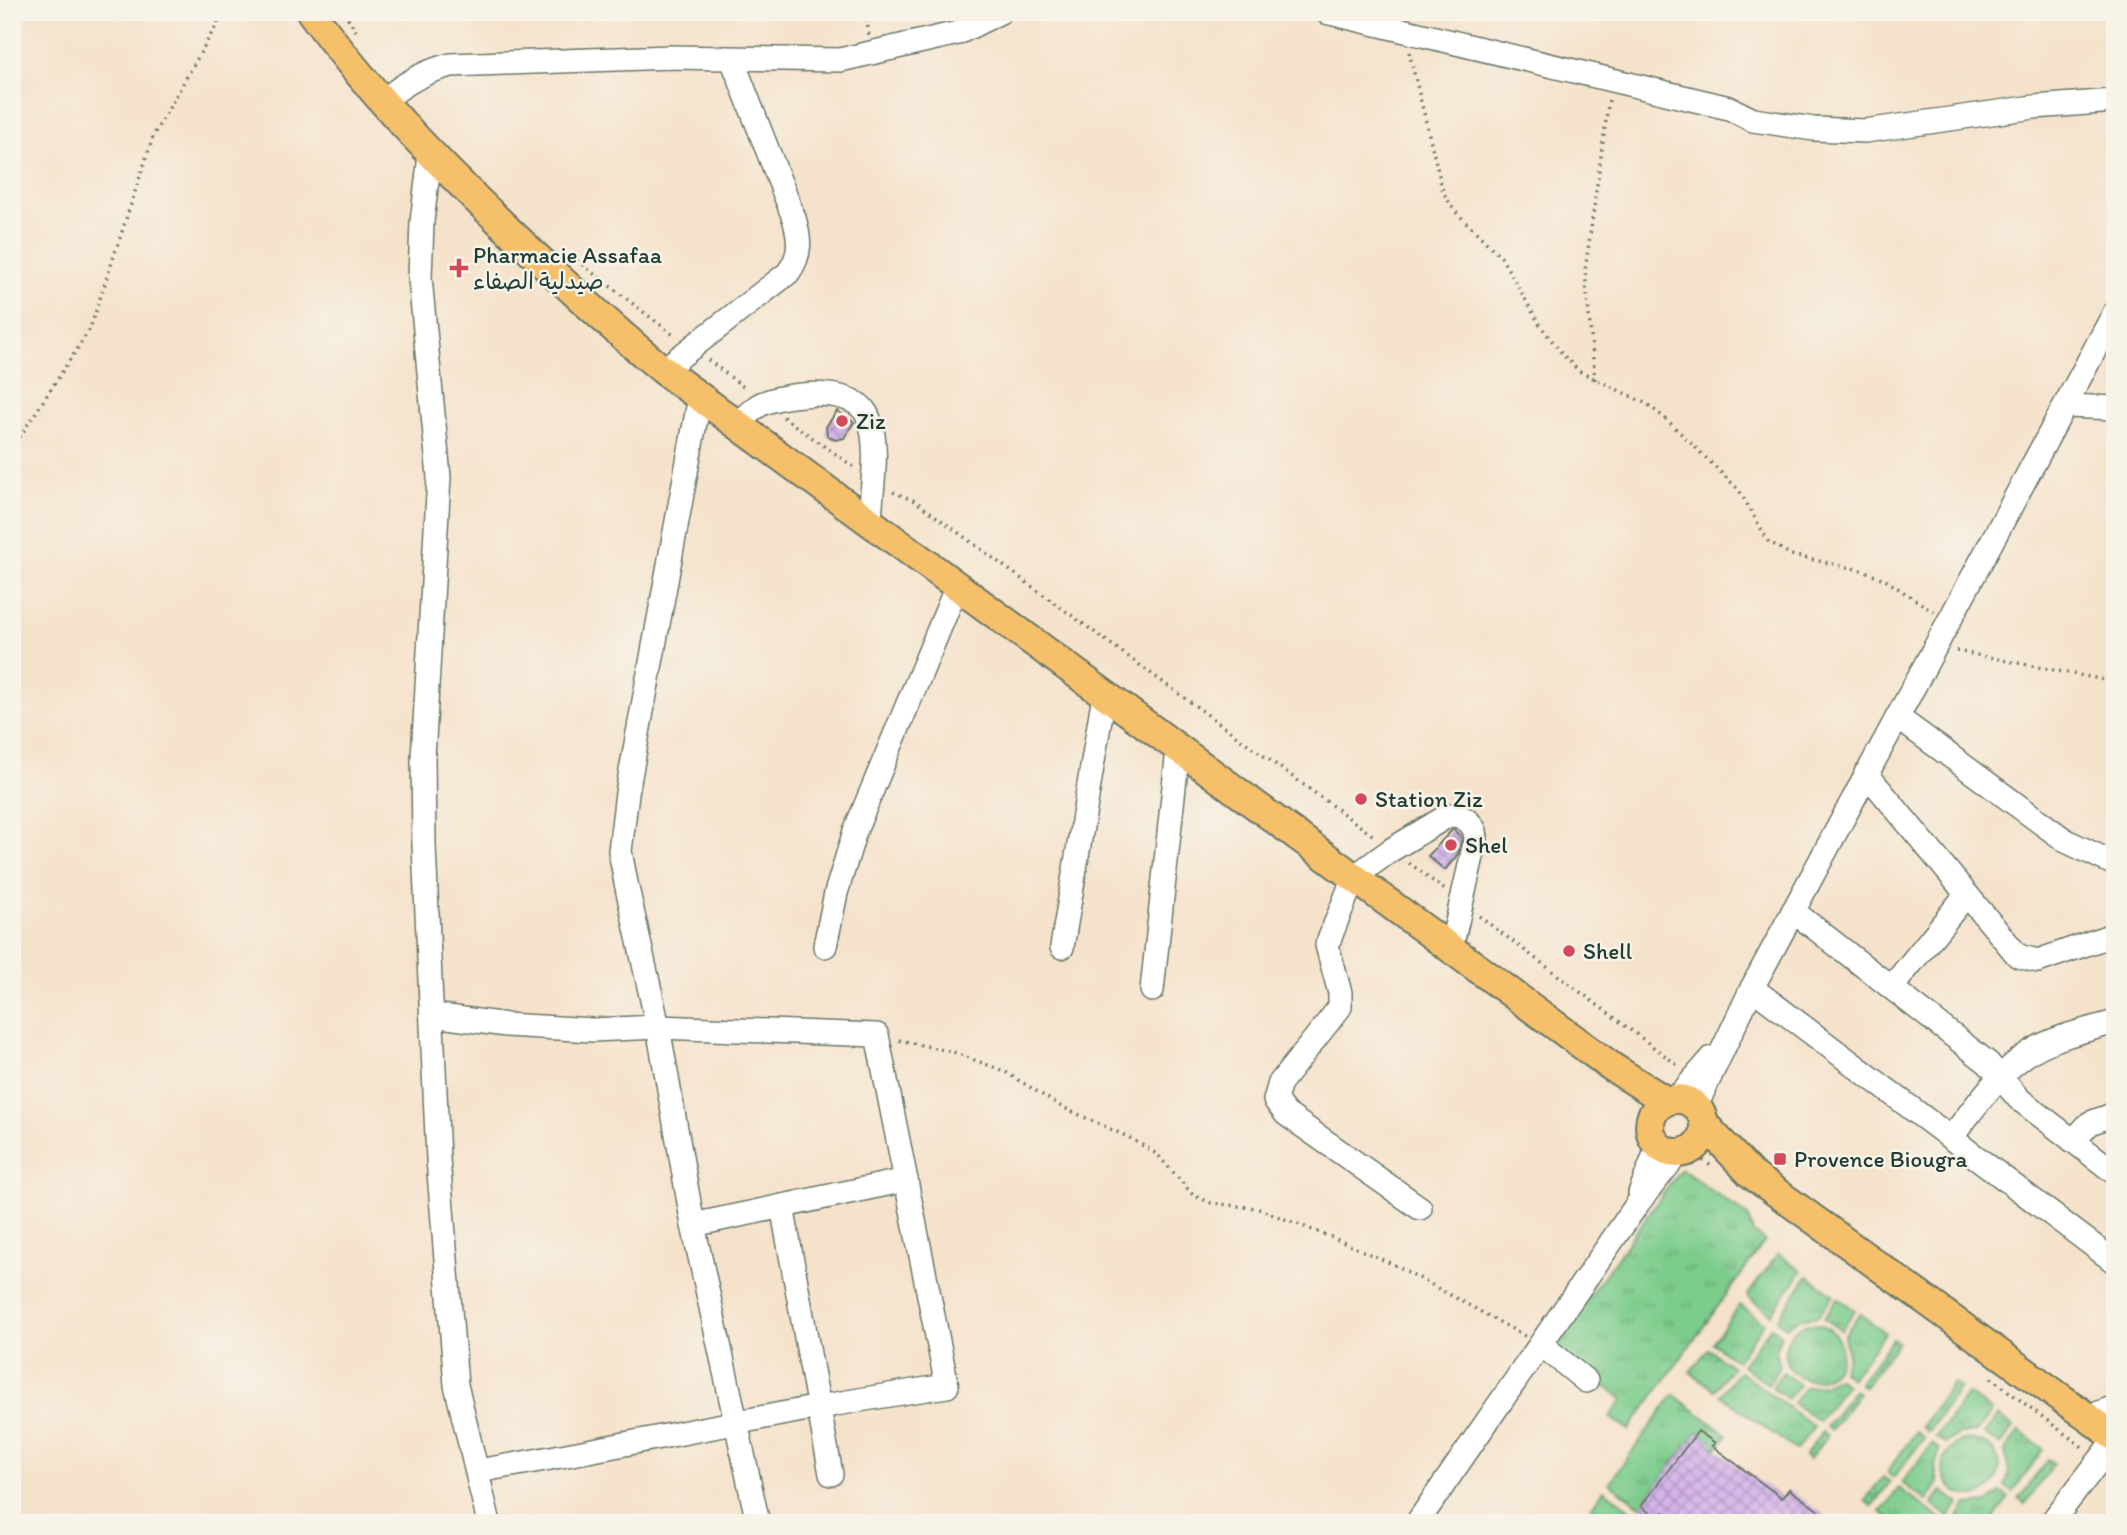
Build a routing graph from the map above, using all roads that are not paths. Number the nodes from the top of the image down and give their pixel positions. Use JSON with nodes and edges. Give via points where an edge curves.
{"nodes":[{"id":1,"x":311,"y":12,"type":"edge"},
{"id":2,"x":1000,"y":12,"type":"edge"},
{"id":3,"x":1326,"y":12,"type":"edge"},
{"id":4,"x":732,"y":59,"type":"junction"},
{"id":5,"x":2115,"y":101,"type":"edge"},
{"id":6,"x":382,"y":102,"type":"junction"},
{"id":7,"x":430,"y":155,"type":"junction"},
{"id":8,"x":2115,"y":312,"type":"edge"},
{"id":9,"x":663,"y":370,"type":"junction"},
{"id":10,"x":700,"y":397,"type":"junction"},
{"id":11,"x":2067,"y":406,"type":"junction"},
{"id":12,"x":2115,"y":408,"type":"edge"},
{"id":13,"x":736,"y":425,"type":"junction"},
{"id":14,"x":870,"y":521,"type":"junction"},
{"id":15,"x":957,"y":586,"type":"junction"},
{"id":16,"x":1104,"y":695,"type":"junction"},
{"id":17,"x":1897,"y":717,"type":"junction"},
{"id":18,"x":1178,"y":750,"type":"junction"},
{"id":19,"x":1866,"y":773,"type":"junction"},
{"id":20,"x":2115,"y":864,"type":"edge"},
{"id":21,"x":1354,"y":877,"type":"junction"},
{"id":22,"x":1966,"y":895,"type":"junction"},
{"id":23,"x":1793,"y":911,"type":"junction"},
{"id":24,"x":2115,"y":934,"type":"edge"},
{"id":25,"x":825,"y":946,"type":"dead end"},
{"id":26,"x":1062,"y":947,"type":"dead end"},
{"id":27,"x":1451,"y":948,"type":"junction"},
{"id":28,"x":1892,"y":987,"type":"junction"},
{"id":29,"x":1752,"y":988,"type":"junction"},
{"id":30,"x":1152,"y":990,"type":"dead end"},
{"id":31,"x":434,"y":1015,"type":"junction"},
{"id":32,"x":2115,"y":1022,"type":"edge"},
{"id":33,"x":658,"y":1027,"type":"junction"},
{"id":34,"x":2001,"y":1076,"type":"junction"},
{"id":35,"x":2115,"y":1114,"type":"edge"},
{"id":36,"x":1680,"y":1119,"type":"junction"},
{"id":37,"x":1951,"y":1138,"type":"junction"},
{"id":38,"x":2073,"y":1140,"type":"junction"},
{"id":39,"x":2115,"y":1173,"type":"edge"},
{"id":40,"x":906,"y":1180,"type":"junction"},
{"id":41,"x":782,"y":1206,"type":"junction"},
{"id":42,"x":1420,"y":1208,"type":"dead end"},
{"id":43,"x":693,"y":1225,"type":"junction"},
{"id":44,"x":2115,"y":1262,"type":"edge"},
{"id":45,"x":1542,"y":1345,"type":"junction"},
{"id":46,"x":1586,"y":1381,"type":"dead end"},
{"id":47,"x":819,"y":1405,"type":"junction"},
{"id":48,"x":2115,"y":1407,"type":"edge"},
{"id":49,"x":2088,"y":1417,"type":"junction"},
{"id":50,"x":736,"y":1420,"type":"junction"},
{"id":51,"x":2115,"y":1438,"type":"edge"},
{"id":52,"x":478,"y":1471,"type":"junction"},
{"id":53,"x":831,"y":1474,"type":"dead end"},
{"id":54,"x":489,"y":1523,"type":"edge"},
{"id":55,"x":758,"y":1523,"type":"edge"},
{"id":56,"x":1417,"y":1523,"type":"edge"},
{"id":57,"x":2051,"y":1523,"type":"edge"}],
"edges":[{"from":1,"to":6,"type":"main road"},
{"from":2,"to":4,"type":"street","via":[[958,33],[863,57]]},
{"from":3,"to":5,"type":"street","via":[[1729,108],[1754,120],[1814,129],[1890,129],[2034,107]]},
{"from":4,"to":6,"type":"street","via":[[450,65],[400,86]]},
{"from":4,"to":9,"type":"street","via":[[794,218],[800,247],[789,273]]},
{"from":6,"to":7,"type":"main road"},
{"from":7,"to":9,"type":"main road","via":[[593,313]]},
{"from":7,"to":31,"type":"street","via":[[420,266],[439,477],[423,768]]},
{"from":8,"to":11,"type":"street"},
{"from":9,"to":10,"type":"main road"},
{"from":10,"to":13,"type":"main road"},
{"from":10,"to":33,"type":"street","via":[[620,851]]},
{"from":11,"to":12,"type":"street"},
{"from":11,"to":17,"type":"street"},
{"from":13,"to":14,"type":"main road"},
{"from":13,"to":14,"type":"street","via":[[763,402],[820,394],[845,398],[861,407],[873,435]]},
{"from":14,"to":15,"type":"main road"},
{"from":15,"to":16,"type":"main road"},
{"from":15,"to":25,"type":"street","via":[[855,831]]},
{"from":16,"to":18,"type":"main road"},
{"from":16,"to":26,"type":"street"},
{"from":17,"to":19,"type":"street"},
{"from":17,"to":20,"type":"street","via":[[2066,841]]},
{"from":18,"to":21,"type":"main road"},
{"from":18,"to":30,"type":"street"},
{"from":19,"to":22,"type":"street"},
{"from":19,"to":23,"type":"street"},
{"from":21,"to":27,"type":"main road"},
{"from":21,"to":27,"type":"street","via":[[1449,816],[1464,817],[1476,839]]},
{"from":21,"to":42,"type":"street","via":[[1327,945],[1340,1007],[1280,1083],[1275,1100],[1286,1114]]},
{"from":22,"to":24,"type":"street","via":[[2011,950],[2032,962]]},
{"from":22,"to":28,"type":"street"},
{"from":23,"to":28,"type":"street"},
{"from":23,"to":29,"type":"street"},
{"from":27,"to":36,"type":"main road"},
{"from":28,"to":34,"type":"street"},
{"from":29,"to":36,"type":"street","via":[[1712,1077]]},
{"from":29,"to":37,"type":"street"},
{"from":31,"to":33,"type":"street","via":[[506,1026]]},
{"from":31,"to":52,"type":"street","via":[[438,1159],[455,1374]]},
{"from":32,"to":34,"type":"street","via":[[2041,1046]]},
{"from":33,"to":40,"type":"street","via":[[877,1035]]},
{"from":33,"to":43,"type":"street"},
{"from":34,"to":37,"type":"street"},
{"from":34,"to":38,"type":"street","via":[[2019,1099]]},
{"from":35,"to":38,"type":"street","via":[[2090,1123]]},
{"from":36,"to":45,"type":"street","via":[[1646,1172],[1638,1203]]},
{"from":36,"to":49,"type":"main road","via":[[1720,1166],[1751,1174]]},
{"from":37,"to":44,"type":"street"},
{"from":38,"to":39,"type":"street"},
{"from":40,"to":41,"type":"street"},
{"from":40,"to":47,"type":"street","via":[[947,1385]]},
{"from":41,"to":43,"type":"street"},
{"from":41,"to":47,"type":"street"},
{"from":43,"to":50,"type":"street"},
{"from":45,"to":46,"type":"street"},
{"from":45,"to":56,"type":"street"},
{"from":47,"to":50,"type":"street"},
{"from":47,"to":53,"type":"street"},
{"from":48,"to":49,"type":"street"},
{"from":49,"to":51,"type":"main road"},
{"from":50,"to":52,"type":"street"},
{"from":50,"to":55,"type":"street"},
{"from":51,"to":57,"type":"street"},
{"from":52,"to":54,"type":"street"}]}
